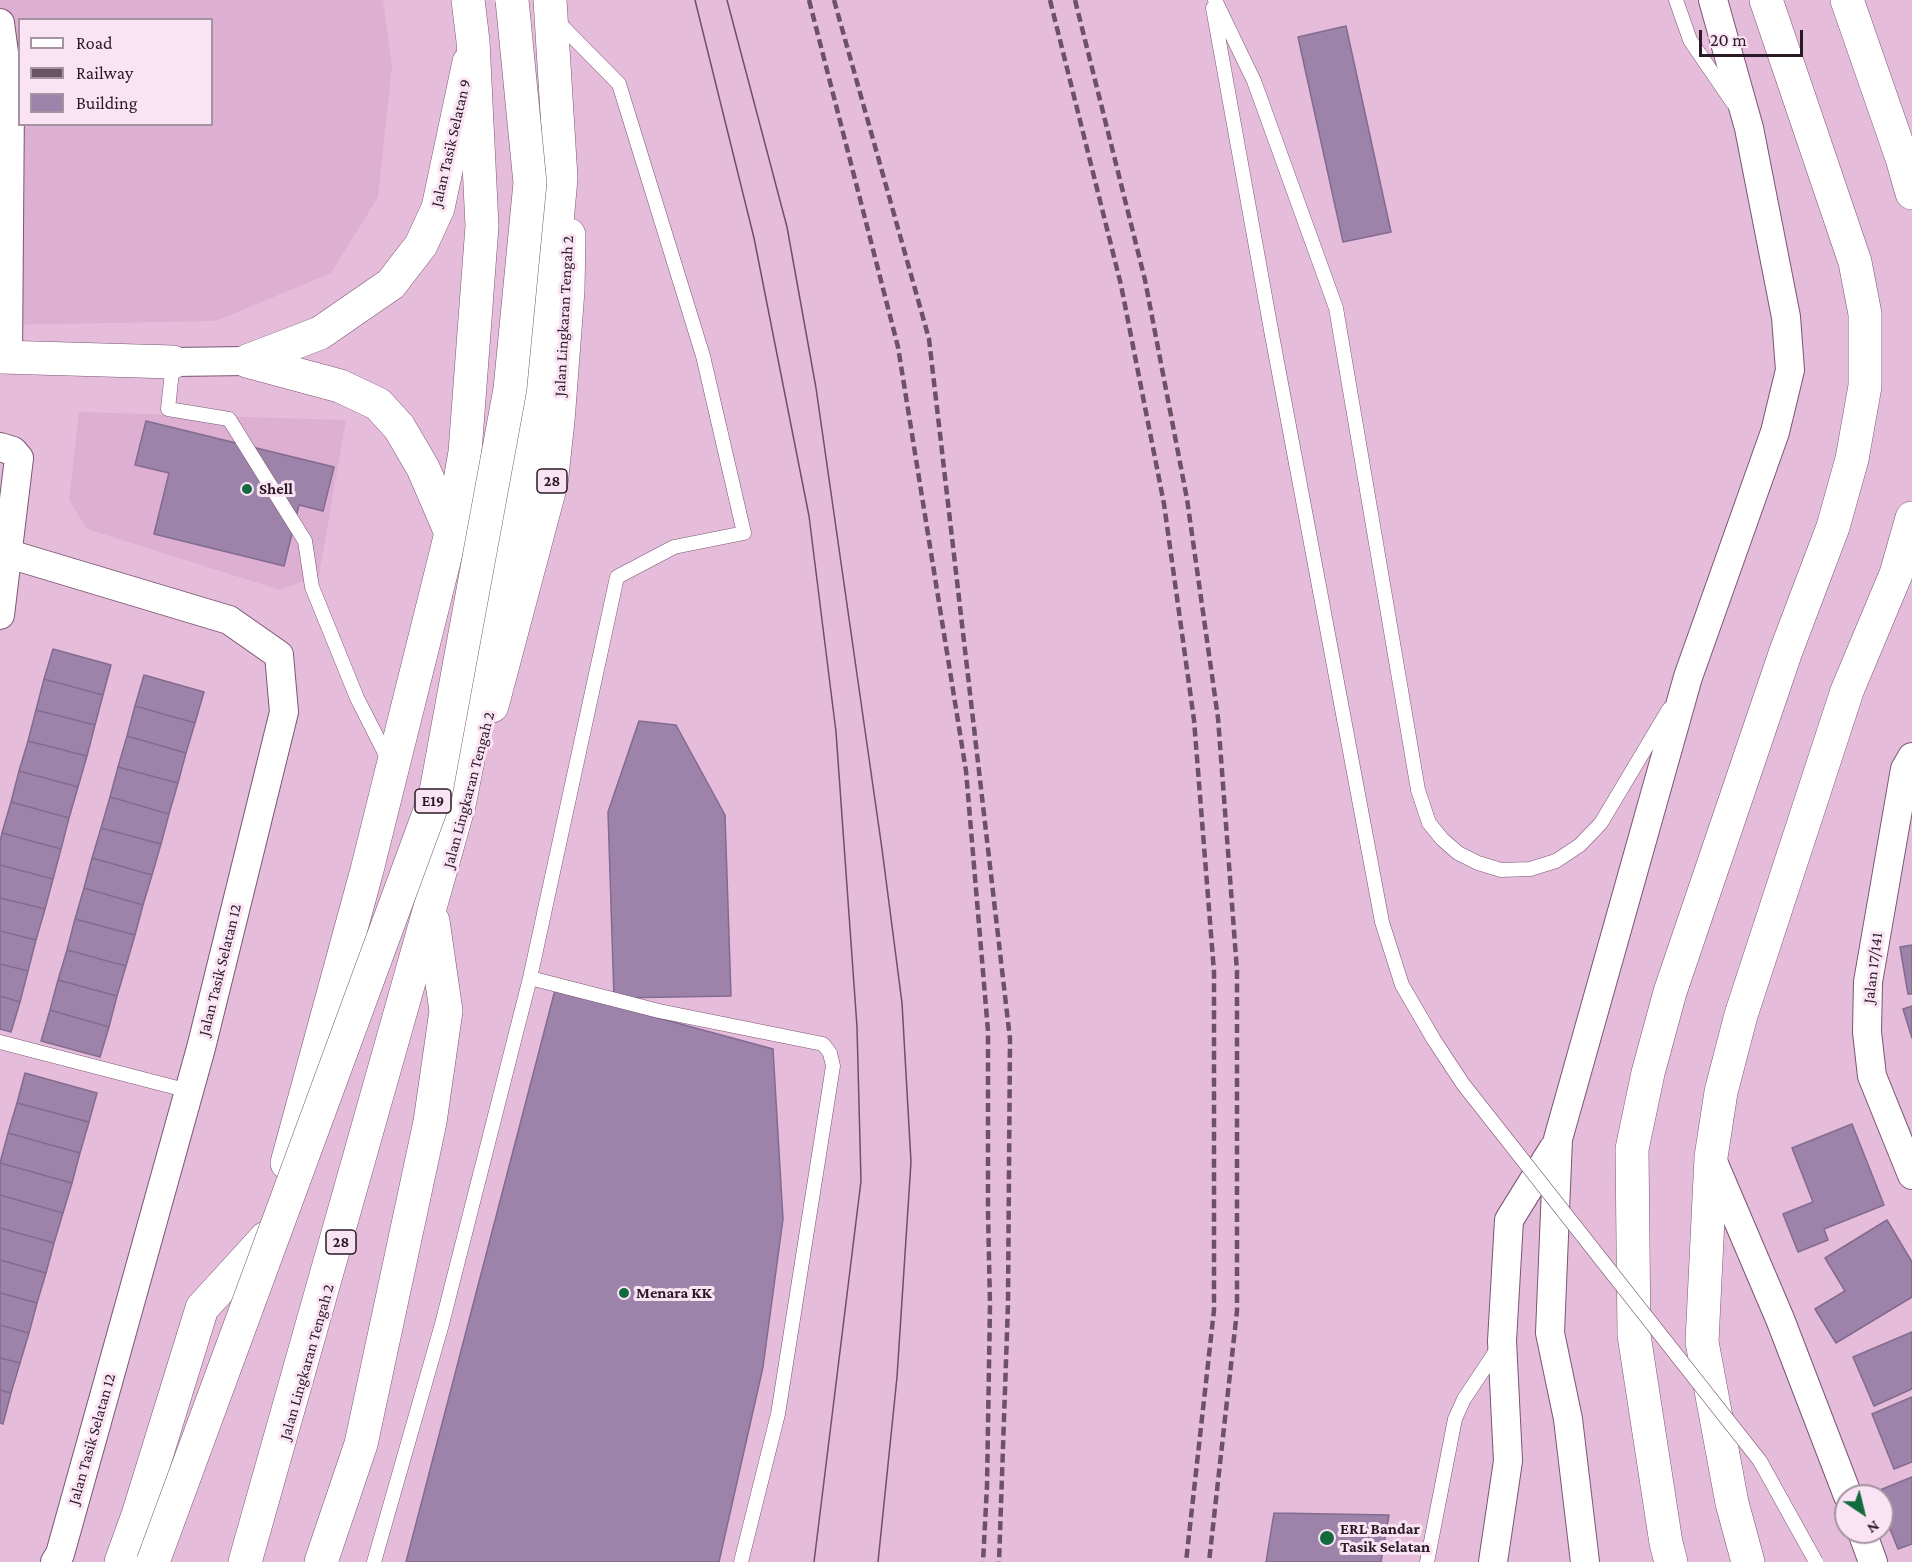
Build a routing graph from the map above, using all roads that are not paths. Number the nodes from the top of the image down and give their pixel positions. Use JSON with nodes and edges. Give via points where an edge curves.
{"nodes":[{"id":1,"x":468,"y":0,"type":"edge"},
{"id":2,"x":512,"y":0,"type":"edge"},
{"id":3,"x":1213,"y":0,"type":"edge"},
{"id":4,"x":1676,"y":0,"type":"edge"},
{"id":5,"x":1713,"y":0,"type":"edge"},
{"id":6,"x":1766,"y":0,"type":"edge"},
{"id":7,"x":1847,"y":0,"type":"edge"},
{"id":8,"x":557,"y":9,"type":"edge"},
{"id":9,"x":0,"y":23,"type":"edge"},
{"id":10,"x":473,"y":42,"type":"junction"},
{"id":11,"x":5,"y":98,"type":"edge"},
{"id":12,"x":1749,"y":128,"type":"junction"},
{"id":13,"x":1912,"y":193,"type":"edge"},
{"id":14,"x":4,"y":292,"type":"edge"},
{"id":15,"x":4,"y":357,"type":"edge"},
{"id":16,"x":248,"y":361,"type":"junction"},
{"id":17,"x":173,"y":362,"type":"junction"},
{"id":18,"x":7,"y":449,"type":"edge"},
{"id":19,"x":1912,"y":518,"type":"edge"},
{"id":20,"x":451,"y":533,"type":"junction"},
{"id":21,"x":9,"y":554,"type":"junction"},
{"id":22,"x":0,"y":615,"type":"edge"},
{"id":23,"x":1688,"y":676,"type":"junction"},
{"id":24,"x":1912,"y":757,"type":"edge"},
{"id":25,"x":392,"y":768,"type":"junction"},
{"id":26,"x":433,"y":921,"type":"junction"},
{"id":27,"x":530,"y":978,"type":"junction"},
{"id":28,"x":0,"y":1042,"type":"edge"},
{"id":29,"x":189,"y":1091,"type":"junction"},
{"id":30,"x":1558,"y":1139,"type":"junction"},
{"id":31,"x":1711,"y":1157,"type":"junction"},
{"id":32,"x":1912,"y":1175,"type":"edge"},
{"id":33,"x":266,"y":1238,"type":"junction"},
{"id":34,"x":1502,"y":1341,"type":"junction"},
{"id":35,"x":1843,"y":1484,"type":"edge"},
{"id":36,"x":1867,"y":1544,"type":"edge"},
{"id":37,"x":55,"y":1562,"type":"edge"},
{"id":38,"x":121,"y":1562,"type":"edge"},
{"id":39,"x":153,"y":1562,"type":"edge"},
{"id":40,"x":163,"y":1562,"type":"edge"},
{"id":41,"x":246,"y":1562,"type":"edge"},
{"id":42,"x":321,"y":1562,"type":"edge"},
{"id":43,"x":374,"y":1562,"type":"edge"},
{"id":44,"x":741,"y":1562,"type":"edge"},
{"id":45,"x":1427,"y":1562,"type":"edge"},
{"id":46,"x":1493,"y":1562,"type":"edge"},
{"id":47,"x":1585,"y":1562,"type":"edge"},
{"id":48,"x":1671,"y":1562,"type":"edge"},
{"id":49,"x":1748,"y":1562,"type":"edge"},
{"id":50,"x":1816,"y":1562,"type":"edge"},
{"id":51,"x":1874,"y":1562,"type":"edge"}],
"edges":[{"from":1,"to":10,"type":"main road"},
{"from":2,"to":39,"type":"main road","number":"E19","bridge":true,"via":[[530,183],[510,389],[435,796]]},
{"from":3,"to":23,"type":"lane","via":[[1254,81],[1336,308],[1418,790],[1429,823],[1458,853],[1501,870],[1530,869],[1556,861],[1580,845],[1601,823]]},
{"from":3,"to":50,"type":"lane","bridge":true,"via":[[1382,922],[1402,985],[1463,1084],[1760,1461]]},
{"from":4,"to":12,"type":"lane","via":[[1690,40]]},
{"from":5,"to":12,"type":"street"},
{"from":6,"to":48,"type":"main road","via":[[1855,261],[1865,314],[1865,386],[1852,459],[1833,527],[1786,651],[1670,992],[1632,1149],[1634,1335]]},
{"from":7,"to":13,"type":"main road"},
{"from":8,"to":26,"type":"main road","name":"Jalan Lingkaran Tengah 2","number":"28","via":[[568,92],[568,290],[551,484]]},
{"from":8,"to":27,"type":"lane","via":[[619,84],[703,356],[744,533],[674,546],[617,577]]},
{"from":8,"to":41,"type":"main road","number":"E19","via":[[561,178],[540,400],[459,805]]},
{"from":9,"to":11,"type":"street"},
{"from":10,"to":16,"type":"main road","name":"Jalan Tasik Selatan 9","via":[[438,208],[421,245],[391,284],[320,333]]},
{"from":10,"to":20,"type":"main road","via":[[482,226],[465,452]]},
{"from":11,"to":14,"type":"street"},
{"from":12,"to":23,"type":"street","via":[[1786,318],[1790,370],[1775,432]]},
{"from":14,"to":15,"type":"street"},
{"from":15,"to":17,"type":"main road","name":"Jalan Tasik Selatan 9"},
{"from":16,"to":17,"type":"street","name":"Jalan Tasik Selatan 9"},
{"from":16,"to":20,"type":"main road","name":"Jalan Tasik Selatan 9","via":[[340,386],[378,404],[399,427],[423,468]]},
{"from":17,"to":25,"type":"lane","via":[[168,409],[229,419],[306,541],[312,587],[357,698]]},
{"from":18,"to":21,"type":"street","via":[[19,459]]},
{"from":19,"to":31,"type":"main road","via":[[1896,573],[1847,691],[1741,1015],[1720,1092]]},
{"from":20,"to":25,"type":"main road"},
{"from":21,"to":22,"type":"street"},
{"from":21,"to":29,"type":"street","name":"Jalan Tasik Selatan 12","via":[[229,620],[279,655],[284,712]]},
{"from":23,"to":30,"type":"street"},
{"from":24,"to":32,"type":"street","name":"Jalan 17/141","via":[[1905,769],[1868,982],[1867,1032],[1872,1076]]},
{"from":25,"to":33,"type":"main road"},
{"from":26,"to":41,"type":"main road","name":"Jalan Lingkaran Tengah 2","number":"28"},
{"from":26,"to":42,"type":"main road","via":[[446,1011],[430,1122],[361,1444]]},
{"from":27,"to":43,"type":"lane","via":[[442,1324]]},
{"from":27,"to":44,"type":"lane","via":[[659,1011],[823,1044],[830,1053],[833,1066],[778,1414]]},
{"from":28,"to":29,"type":"lane"},
{"from":29,"to":37,"type":"street","name":"Jalan Tasik Selatan 12"},
{"from":30,"to":34,"type":"street","via":[[1509,1220]]},
{"from":30,"to":47,"type":"street","via":[[1550,1333],[1568,1419]]},
{"from":31,"to":35,"type":"street","via":[[1780,1319]]},
{"from":31,"to":49,"type":"main road","via":[[1702,1342],[1732,1503]]},
{"from":33,"to":38,"type":"main road","via":[[202,1308]]},
{"from":33,"to":40,"type":"main road"},
{"from":34,"to":45,"type":"lane","via":[[1455,1419]]},
{"from":34,"to":46,"type":"street","via":[[1508,1461]]},
{"from":36,"to":51,"type":"street"}]}
